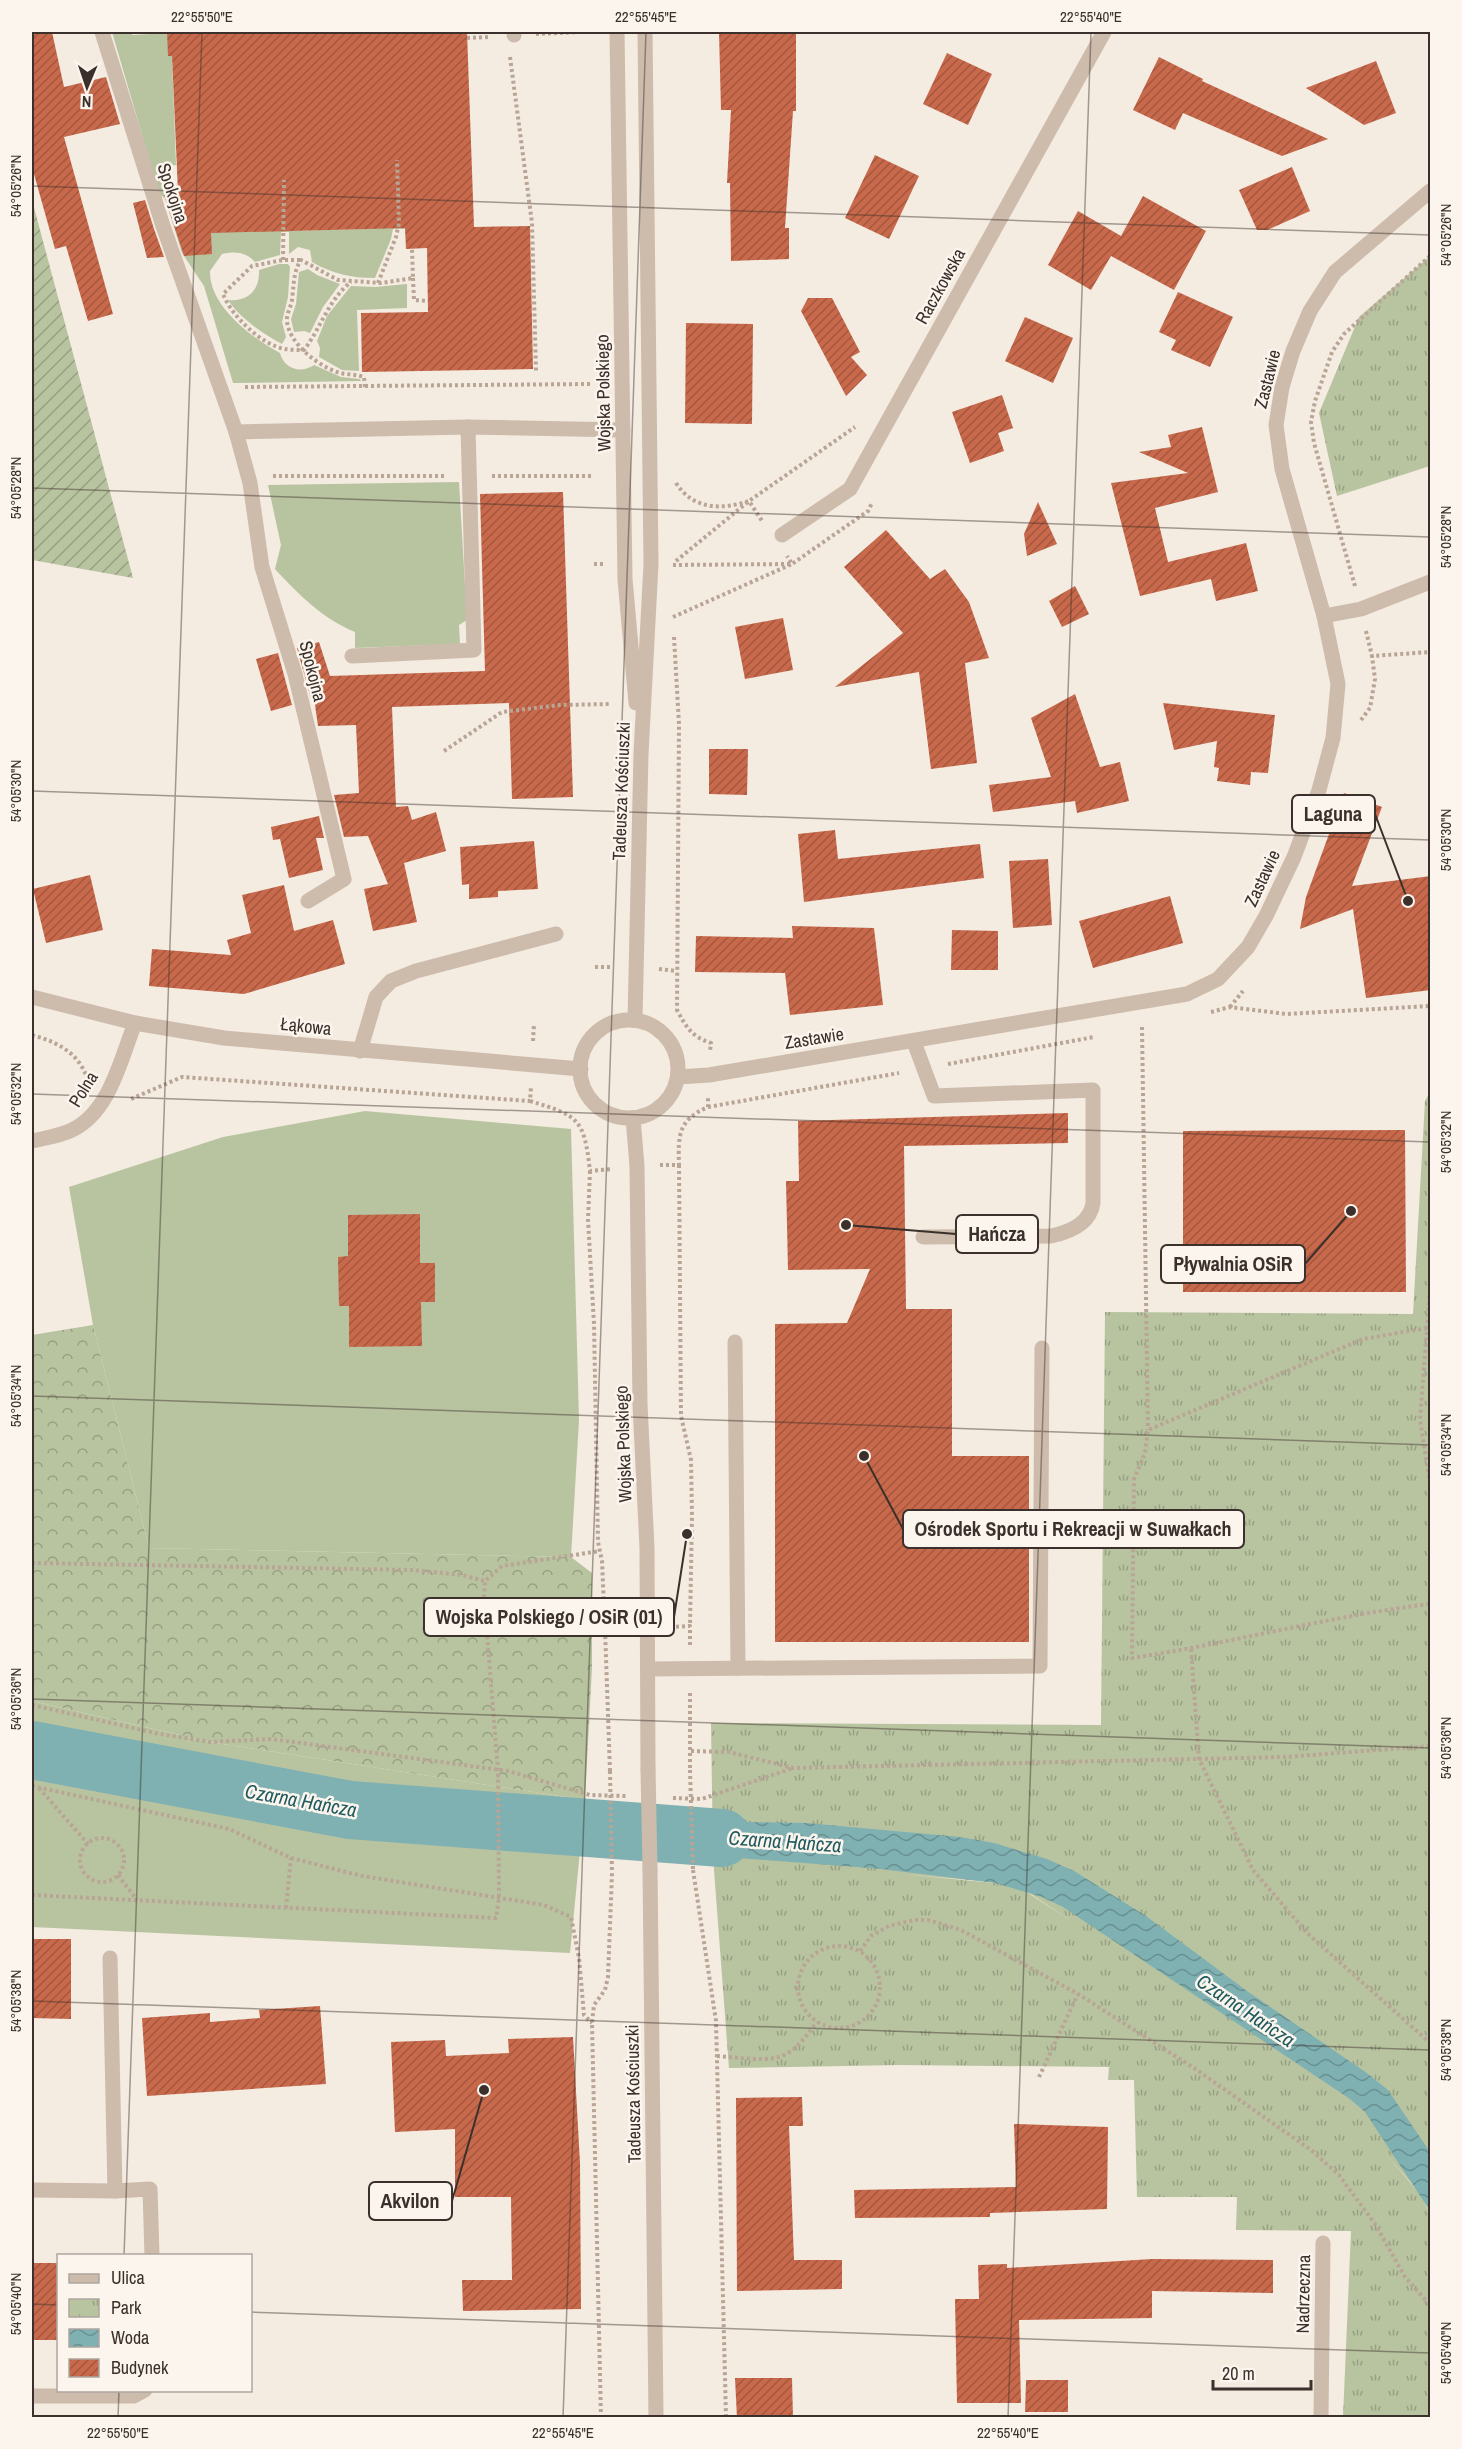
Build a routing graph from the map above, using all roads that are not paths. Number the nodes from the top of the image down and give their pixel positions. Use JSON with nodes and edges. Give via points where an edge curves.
{"nodes":[{"id":1,"x":102,"y":32,"type":"edge"},
{"id":2,"x":617,"y":32,"type":"edge"},
{"id":3,"x":645,"y":32,"type":"edge"},
{"id":4,"x":1104,"y":32,"type":"edge"},
{"id":5,"x":1431,"y":191,"type":"edge"},
{"id":6,"x":468,"y":427,"type":"junction"},
{"id":7,"x":623,"y":430,"type":"junction"},
{"id":8,"x":236,"y":432,"type":"junction"},
{"id":9,"x":782,"y":535,"type":"dead end"},
{"id":10,"x":1431,"y":582,"type":"edge"},
{"id":11,"x":1324,"y":616,"type":"junction"},
{"id":12,"x":352,"y":656,"type":"dead end"},
{"id":13,"x":641,"y":754,"type":"junction"},
{"id":14,"x":308,"y":901,"type":"dead end"},
{"id":15,"x":556,"y":934,"type":"dead end"},
{"id":16,"x":32,"y":997,"type":"edge"},
{"id":17,"x":636,"y":1020,"type":"junction"},
{"id":18,"x":135,"y":1023,"type":"junction"},
{"id":19,"x":914,"y":1041,"type":"junction"},
{"id":20,"x":360,"y":1051,"type":"junction"},
{"id":21,"x":581,"y":1069,"type":"junction"},
{"id":22,"x":678,"y":1077,"type":"junction"},
{"id":23,"x":633,"y":1118,"type":"junction"},
{"id":24,"x":32,"y":1141,"type":"edge"},
{"id":25,"x":923,"y":1237,"type":"dead end"},
{"id":26,"x":735,"y":1342,"type":"dead end"},
{"id":27,"x":1042,"y":1348,"type":"dead end"},
{"id":28,"x":738,"y":1668,"type":"junction"},
{"id":29,"x":648,"y":1669,"type":"junction"},
{"id":30,"x":648,"y":1769,"type":"joint"},
{"id":31,"x":110,"y":1958,"type":"dead end"},
{"id":32,"x":32,"y":2190,"type":"edge"},
{"id":33,"x":115,"y":2191,"type":"junction"},
{"id":34,"x":1323,"y":2243,"type":"dead end"},
{"id":35,"x":152,"y":2254,"type":"edge"},
{"id":36,"x":143,"y":2392,"type":"edge"},
{"id":37,"x":32,"y":2396,"type":"edge"},
{"id":38,"x":656,"y":2418,"type":"edge"},
{"id":39,"x":1321,"y":2418,"type":"edge"}],
"edges":[{"from":1,"to":8,"type":"street","name":"Spokojna","via":[[163,226]]},
{"from":2,"to":7,"type":"street","name":"Wojska Polskiego"},
{"from":3,"to":13,"type":"street","name":"Tadeusza Kościuszki","via":[[651,564]]},
{"from":4,"to":9,"type":"street","name":"Raczkowska","via":[[850,489]]},
{"from":5,"to":11,"type":"street","name":"Zastawie","via":[[1335,272],[1310,311],[1282,387],[1276,425],[1282,469]]},
{"from":6,"to":7,"type":"street"},
{"from":6,"to":8,"type":"street"},
{"from":6,"to":12,"type":"street","via":[[474,650]]},
{"from":7,"to":13,"type":"street","name":"Wojska Polskiego","via":[[625,579]]},
{"from":8,"to":14,"type":"street","name":"Spokojna","via":[[250,483],[262,567],[295,674],[344,879]]},
{"from":10,"to":11,"type":"street","via":[[1361,609]]},
{"from":11,"to":19,"type":"street","name":"Zastawie","via":[[1338,684],[1333,738],[1319,790],[1294,856],[1248,948],[1218,979],[1187,994]]},
{"from":13,"to":17,"type":"street","name":"Tadeusza Kościuszki"},
{"from":15,"to":20,"type":"street","via":[[391,981],[376,997]]},
{"from":16,"to":18,"type":"street","name":"Łąkowa"},
{"from":17,"to":21,"type":"street","via":[[620,1020],[593,1035],[584,1047]]},
{"from":17,"to":22,"type":"street","via":[[657,1028],[673,1045]]},
{"from":18,"to":20,"type":"street","name":"Łąkowa","via":[[224,1038]]},
{"from":18,"to":24,"type":"street","name":"Polna","via":[[97,1110],[85,1122],[61,1134]]},
{"from":19,"to":22,"type":"street","name":"Zastawie"},
{"from":19,"to":25,"type":"street","via":[[934,1096],[1093,1090],[1093,1203],[1085,1221],[1051,1236]]},
{"from":20,"to":21,"type":"street","name":"Łąkowa"},
{"from":21,"to":23,"type":"street","via":[[587,1095],[599,1107]]},
{"from":22,"to":23,"type":"street","via":[[662,1106]]},
{"from":23,"to":29,"type":"street","name":"Wojska Polskiego"},
{"from":26,"to":28,"type":"street"},
{"from":27,"to":28,"type":"street","via":[[1040,1666]]},
{"from":28,"to":29,"type":"street"},
{"from":29,"to":30,"type":"street","name":"Wojska Polskiego"},
{"from":30,"to":38,"type":"street","name":"Tadeusza Kościuszki","bridge":true},
{"from":31,"to":33,"type":"street"},
{"from":32,"to":33,"type":"street"},
{"from":33,"to":35,"type":"street","via":[[150,2189]]},
{"from":34,"to":39,"type":"street","name":"Nadrzeczna"},
{"from":36,"to":37,"type":"street","via":[[134,2396]]}]}
